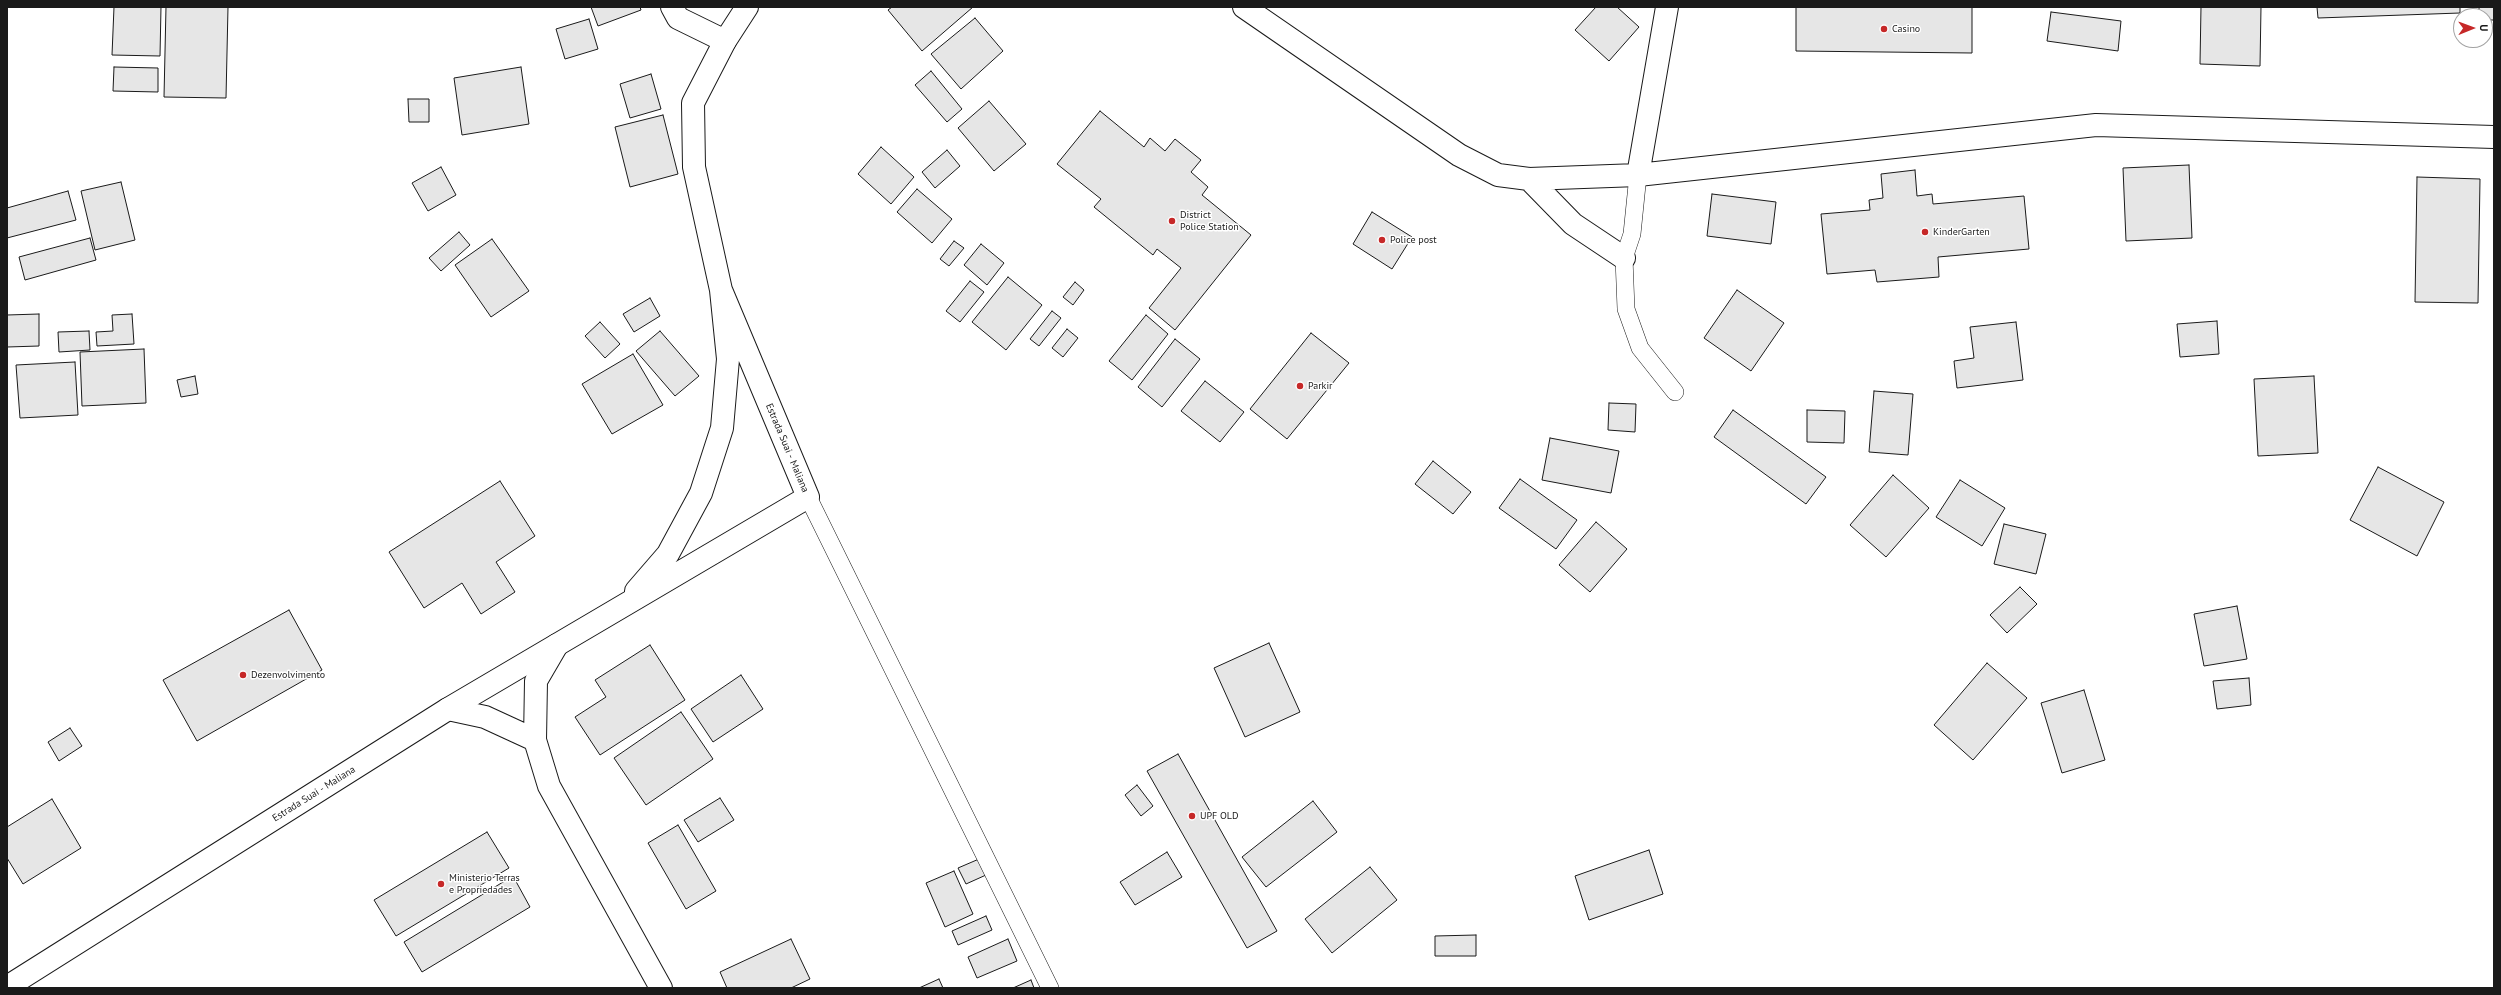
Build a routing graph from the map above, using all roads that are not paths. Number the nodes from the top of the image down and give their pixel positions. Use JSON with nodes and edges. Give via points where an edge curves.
{"nodes":[{"id":1,"x":672,"y":7,"type":"edge"},
{"id":2,"x":747,"y":7,"type":"edge"},
{"id":3,"x":1244,"y":7,"type":"edge"},
{"id":4,"x":1668,"y":7,"type":"edge"},
{"id":5,"x":725,"y":41,"type":"junction"},
{"id":6,"x":2494,"y":137,"type":"edge"},
{"id":7,"x":1638,"y":175,"type":"junction"},
{"id":8,"x":1529,"y":179,"type":"junction"},
{"id":9,"x":1624,"y":258,"type":"junction"},
{"id":10,"x":721,"y":290,"type":"junction"},
{"id":11,"x":1675,"y":392,"type":"dead end"},
{"id":12,"x":808,"y":497,"type":"junction"},
{"id":13,"x":623,"y":606,"type":"junction"},
{"id":14,"x":557,"y":644,"type":"junction"},
{"id":15,"x":448,"y":709,"type":"junction"},
{"id":16,"x":535,"y":740,"type":"junction"},
{"id":17,"x":7,"y":987,"type":"edge"},
{"id":18,"x":662,"y":988,"type":"edge"},
{"id":19,"x":1050,"y":988,"type":"edge"}],
"edges":[{"from":1,"to":5,"type":"street","via":[[678,18]]},
{"from":2,"to":5,"type":"street","name":"Estrada Suai - Maliana"},
{"from":3,"to":8,"type":"street","via":[[1459,155],[1498,175]]},
{"from":4,"to":7,"type":"street"},
{"from":5,"to":10,"type":"street","name":"Estrada Suai - Maliana","via":[[692,103],[694,166]]},
{"from":6,"to":7,"type":"street","via":[[2096,125]]},
{"from":7,"to":8,"type":"street"},
{"from":7,"to":9,"type":"lane","via":[[1632,234]]},
{"from":8,"to":9,"type":"street","via":[[1574,224]]},
{"from":9,"to":11,"type":"lane","via":[[1626,309],[1640,348]]},
{"from":10,"to":12,"type":"street","name":"Estrada Suai - Maliana"},
{"from":10,"to":13,"type":"street","name":"Estrada Suai - Maliana","via":[[728,359],[720,435],[701,493],[668,554]]},
{"from":12,"to":13,"type":"street","name":"Estrada Suai - Maliana"},
{"from":12,"to":19,"type":"lane"},
{"from":13,"to":14,"type":"street","name":"Estrada Suai - Maliana"},
{"from":14,"to":15,"type":"street","name":"Estrada Suai - Maliana"},
{"from":14,"to":16,"type":"street","via":[[536,681]]},
{"from":15,"to":16,"type":"street","via":[[485,717]]},
{"from":15,"to":17,"type":"street","name":"Estrada Suai - Maliana"},
{"from":16,"to":18,"type":"street","via":[[549,786]]}]}
